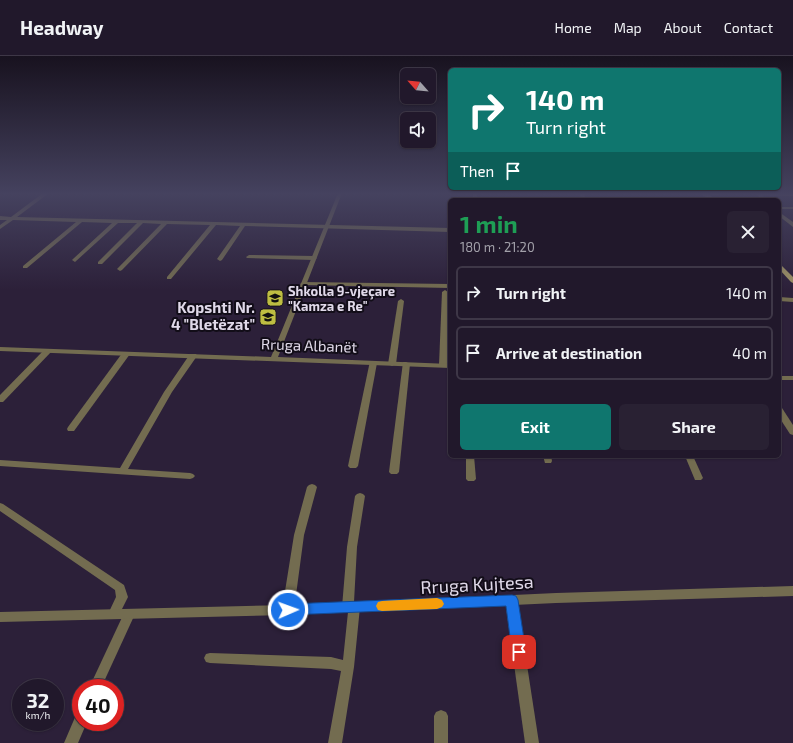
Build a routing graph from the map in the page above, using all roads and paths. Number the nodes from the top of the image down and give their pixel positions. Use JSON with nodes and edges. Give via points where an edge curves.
{"nodes":[{"id":1,"x":75,"y":225,"type":"edge"},
{"id":2,"x":113,"y":225,"type":"edge"},
{"id":3,"x":138,"y":225,"type":"edge"},
{"id":4,"x":164,"y":225,"type":"edge"},
{"id":5,"x":213,"y":225,"type":"edge"},
{"id":6,"x":243,"y":225,"type":"edge"},
{"id":7,"x":246,"y":225,"type":"edge"},
{"id":8,"x":327,"y":227,"type":"junction"},
{"id":9,"x":448,"y":230,"type":"edge"},
{"id":10,"x":249,"y":257,"type":"dead end"},
{"id":11,"x":314,"y":258,"type":"junction"},
{"id":12,"x":220,"y":259,"type":"dead end"},
{"id":13,"x":75,"y":260,"type":"dead end"},
{"id":14,"x":100,"y":263,"type":"dead end"},
{"id":15,"x":25,"y":267,"type":"dead end"},
{"id":16,"x":781,"y":268,"type":"edge"},
{"id":17,"x":120,"y":269,"type":"dead end"},
{"id":18,"x":169,"y":278,"type":"dead end"},
{"id":19,"x":793,"y":280,"type":"edge"},
{"id":20,"x":303,"y":284,"type":"junction"},
{"id":21,"x":448,"y":286,"type":"edge"},
{"id":22,"x":445,"y":292,"type":"dead end"},
{"id":23,"x":781,"y":299,"type":"edge"},
{"id":24,"x":793,"y":300,"type":"edge"},
{"id":25,"x":401,"y":301,"type":"dead end"},
{"id":26,"x":0,"y":349,"type":"edge"},
{"id":27,"x":48,"y":351,"type":"junction"},
{"id":28,"x":126,"y":354,"type":"junction"},
{"id":29,"x":193,"y":356,"type":"junction"},
{"id":30,"x":274,"y":359,"type":"junction"},
{"id":31,"x":373,"y":363,"type":"junction"},
{"id":32,"x":392,"y":364,"type":"junction"},
{"id":33,"x":406,"y":364,"type":"junction"},
{"id":34,"x":446,"y":365,"type":"edge"},
{"id":35,"x":781,"y":378,"type":"edge"},
{"id":36,"x":793,"y":378,"type":"edge"},
{"id":37,"x":0,"y":400,"type":"edge"},
{"id":38,"x":781,"y":413,"type":"edge"},
{"id":39,"x":71,"y":429,"type":"dead end"},
{"id":40,"x":793,"y":432,"type":"edge"},
{"id":41,"x":470,"y":458,"type":"edge"},
{"id":42,"x":690,"y":458,"type":"edge"},
{"id":43,"x":0,"y":463,"type":"edge"},
{"id":44,"x":353,"y":466,"type":"dead end"},
{"id":45,"x":122,"y":472,"type":"junction"},
{"id":46,"x":394,"y":472,"type":"dead end"},
{"id":47,"x":190,"y":476,"type":"dead end"},
{"id":48,"x":698,"y":478,"type":"dead end"},
{"id":49,"x":471,"y":479,"type":"dead end"},
{"id":50,"x":312,"y":487,"type":"dead end"},
{"id":51,"x":360,"y":496,"type":"dead end"},
{"id":52,"x":0,"y":506,"type":"edge"},
{"id":53,"x":793,"y":591,"type":"edge"},
{"id":54,"x":512,"y":600,"type":"junction"},
{"id":55,"x":351,"y":607,"type":"junction"},
{"id":56,"x":288,"y":610,"type":"junction"},
{"id":57,"x":114,"y":614,"type":"junction"},
{"id":58,"x":129,"y":614,"type":"junction"},
{"id":59,"x":0,"y":618,"type":"edge"},
{"id":60,"x":210,"y":658,"type":"dead end"},
{"id":61,"x":348,"y":667,"type":"junction"},
{"id":62,"x":100,"y":679,"type":"edge"},
{"id":63,"x":441,"y":716,"type":"dead end"},
{"id":64,"x":76,"y":731,"type":"edge"},
{"id":65,"x":71,"y":743,"type":"edge"},
{"id":66,"x":335,"y":743,"type":"edge"},
{"id":67,"x":441,"y":743,"type":"edge"},
{"id":68,"x":532,"y":743,"type":"edge"}],
"edges":[{"from":1,"to":15,"type":"street"},
{"from":2,"to":13,"type":"street"},
{"from":3,"to":14,"type":"street"},
{"from":4,"to":17,"type":"street"},
{"from":5,"to":18,"type":"street"},
{"from":6,"to":12,"type":"street"},
{"from":7,"to":8,"type":"street"},
{"from":8,"to":9,"type":"street"},
{"from":8,"to":11,"type":"street"},
{"from":10,"to":11,"type":"street"},
{"from":11,"to":20,"type":"street"},
{"from":16,"to":19,"type":"main road"},
{"from":20,"to":21,"type":"street"},
{"from":20,"to":30,"type":"street"},
{"from":22,"to":34,"type":"street"},
{"from":23,"to":24,"type":"street"},
{"from":25,"to":32,"type":"street"},
{"from":26,"to":27,"type":"street","name":"Rruga Albanët"},
{"from":27,"to":28,"type":"street","name":"Rruga Albanët"},
{"from":27,"to":37,"type":"street"},
{"from":28,"to":29,"type":"street","name":"Rruga Albanët"},
{"from":28,"to":39,"type":"street"},
{"from":29,"to":30,"type":"street","name":"Rruga Albanët"},
{"from":29,"to":45,"type":"street","via":[[168,392]]},
{"from":30,"to":31,"type":"street","name":"Rruga Albanët"},
{"from":31,"to":32,"type":"street","name":"Rruga Albanët"},
{"from":31,"to":44,"type":"street"},
{"from":32,"to":33,"type":"street","name":"Rruga Albanët"},
{"from":33,"to":34,"type":"street","name":"Rruga Albanët"},
{"from":33,"to":46,"type":"street"},
{"from":35,"to":36,"type":"street"},
{"from":38,"to":40,"type":"street"},
{"from":41,"to":49,"type":"street"},
{"from":42,"to":48,"type":"street"},
{"from":43,"to":45,"type":"street"},
{"from":45,"to":47,"type":"street"},
{"from":50,"to":56,"type":"street","via":[[299,535]]},
{"from":51,"to":55,"type":"street","via":[[352,547]]},
{"from":52,"to":57,"type":"street","via":[[120,588],[122,597]]},
{"from":53,"to":54,"type":"street","name":"Rruga Kujtesa"},
{"from":54,"to":55,"type":"street","name":"Rruga Kujtesa"},
{"from":54,"to":68,"type":"street"},
{"from":55,"to":56,"type":"street","name":"Rruga Kujtesa"},
{"from":55,"to":61,"type":"street"},
{"from":56,"to":58,"type":"street","name":"Rruga Kujtesa"},
{"from":57,"to":58,"type":"street","name":"Rruga Kujtesa"},
{"from":57,"to":59,"type":"street","name":"Rruga Kujtesa"},
{"from":58,"to":62,"type":"street"},
{"from":60,"to":61,"type":"street","via":[[331,663]]},
{"from":61,"to":66,"type":"street"},
{"from":63,"to":67,"type":"street"},
{"from":64,"to":65,"type":"street"}]}
